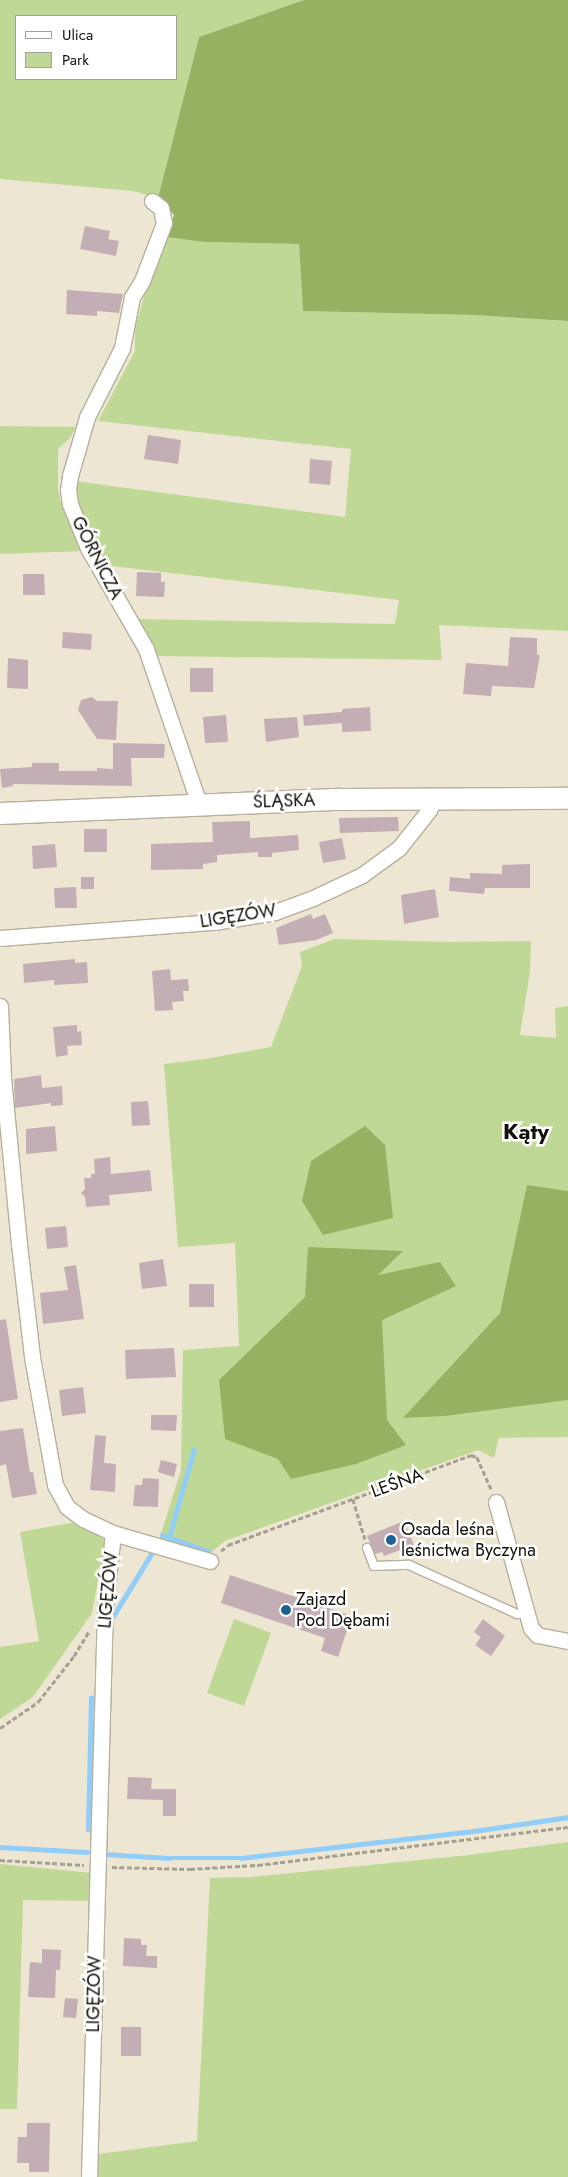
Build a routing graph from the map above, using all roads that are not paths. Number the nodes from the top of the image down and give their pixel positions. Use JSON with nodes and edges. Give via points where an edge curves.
{"nodes":[{"id":1,"x":152,"y":201,"type":"dead end"},
{"id":2,"x":434,"y":798,"type":"junction"},
{"id":3,"x":568,"y":798,"type":"edge"},
{"id":4,"x":199,"y":804,"type":"junction"},
{"id":5,"x":0,"y":813,"type":"edge"},
{"id":6,"x":0,"y":938,"type":"edge"},
{"id":7,"x":0,"y":1006,"type":"edge"},
{"id":8,"x":496,"y":1502,"type":"road end"},
{"id":9,"x":113,"y":1533,"type":"junction"},
{"id":10,"x":367,"y":1548,"type":"road end"},
{"id":11,"x":210,"y":1561,"type":"road end"},
{"id":12,"x":526,"y":1613,"type":"junction"},
{"id":13,"x":568,"y":1641,"type":"edge"},
{"id":14,"x":88,"y":2177,"type":"edge"}],
"edges":[{"from":1,"to":4,"type":"street","name":"GÓRNICZA","via":[[161,208],[164,224],[142,281],[132,297],[122,348],[88,417],[68,490],[70,504],[88,548],[146,649]]},
{"from":2,"to":3,"type":"main road","name":"ŚLĄSKA"},
{"from":2,"to":4,"type":"main road","name":"ŚLĄSKA"},
{"from":2,"to":6,"type":"street","name":"LIGĘZÓW","via":[[430,810],[399,848],[362,876],[275,912],[214,922]]},
{"from":4,"to":5,"type":"main road","name":"ŚLĄSKA"},
{"from":7,"to":9,"type":"street","name":"LIGĘZÓW","via":[[3,1078],[32,1357],[55,1484],[66,1506],[83,1519]]},
{"from":8,"to":12,"type":"street"},
{"from":9,"to":11,"type":"street"},
{"from":9,"to":14,"type":"street","name":"LIGĘZÓW","via":[[105,1608]]},
{"from":10,"to":12,"type":"lane","via":[[374,1566],[409,1565],[517,1614]]},
{"from":12,"to":13,"type":"street","via":[[537,1635]]}]}
